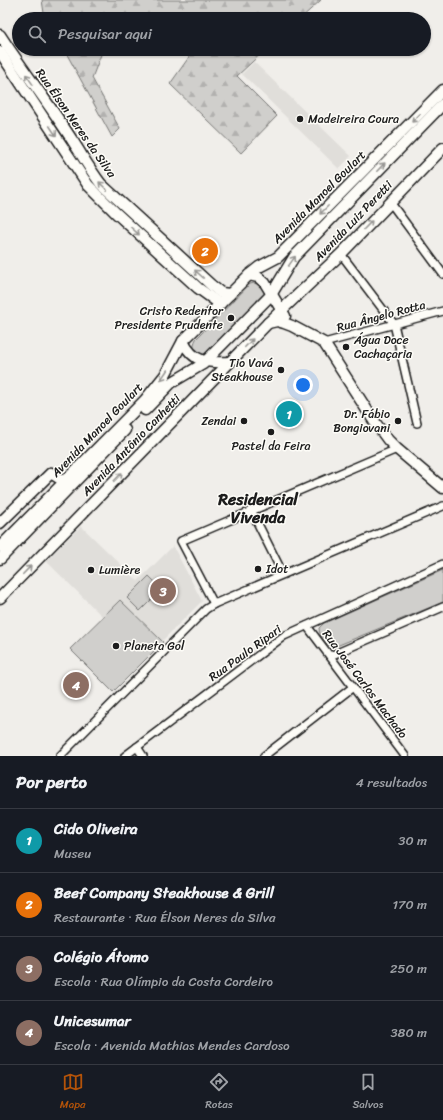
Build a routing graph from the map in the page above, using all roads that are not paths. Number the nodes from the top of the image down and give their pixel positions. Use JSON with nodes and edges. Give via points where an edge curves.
{"nodes":[{"id":1,"x":0,"y":35,"type":"edge"},
{"id":2,"x":0,"y":52,"type":"edge"},
{"id":3,"x":12,"y":54,"type":"edge"},
{"id":4,"x":14,"y":56,"type":"edge"},
{"id":5,"x":443,"y":90,"type":"edge"},
{"id":6,"x":443,"y":104,"type":"edge"},
{"id":7,"x":442,"y":153,"type":"edge"},
{"id":8,"x":390,"y":202,"type":"junction"},
{"id":9,"x":168,"y":246,"type":"junction"},
{"id":10,"x":161,"y":253,"type":"junction"},
{"id":11,"x":341,"y":254,"type":"junction"},
{"id":12,"x":443,"y":274,"type":"edge"},
{"id":13,"x":249,"y":275,"type":"junction"},
{"id":14,"x":230,"y":294,"type":"junction"},
{"id":15,"x":272,"y":295,"type":"junction"},
{"id":16,"x":220,"y":304,"type":"junction"},
{"id":17,"x":281,"y":311,"type":"junction"},
{"id":18,"x":443,"y":311,"type":"edge"},
{"id":19,"x":268,"y":323,"type":"junction"},
{"id":20,"x":394,"y":324,"type":"junction"},
{"id":21,"x":292,"y":326,"type":"junction"},
{"id":22,"x":183,"y":341,"type":"junction"},
{"id":23,"x":324,"y":343,"type":"junction"},
{"id":24,"x":206,"y":362,"type":"junction"},
{"id":25,"x":230,"y":362,"type":"junction"},
{"id":26,"x":417,"y":423,"type":"dead end"},
{"id":27,"x":397,"y":449,"type":"junction"},
{"id":28,"x":65,"y":482,"type":"junction"},
{"id":29,"x":443,"y":488,"type":"edge"},
{"id":30,"x":443,"y":506,"type":"edge"},
{"id":31,"x":251,"y":510,"type":"junction"},
{"id":32,"x":0,"y":523,"type":"edge"},
{"id":33,"x":0,"y":547,"type":"edge"},
{"id":34,"x":0,"y":559,"type":"edge"},
{"id":35,"x":443,"y":564,"type":"edge"},
{"id":36,"x":283,"y":574,"type":"junction"},
{"id":37,"x":0,"y":598,"type":"edge"},
{"id":38,"x":214,"y":604,"type":"junction"},
{"id":39,"x":443,"y":607,"type":"edge"},
{"id":40,"x":307,"y":626,"type":"junction"},
{"id":41,"x":330,"y":656,"type":"junction"},
{"id":42,"x":353,"y":687,"type":"junction"},
{"id":43,"x":137,"y":747,"type":"junction"},
{"id":44,"x":60,"y":756,"type":"edge"},
{"id":45,"x":125,"y":756,"type":"edge"},
{"id":46,"x":143,"y":756,"type":"edge"},
{"id":47,"x":264,"y":756,"type":"edge"},
{"id":48,"x":405,"y":756,"type":"edge"}],
"edges":[{"from":3,"to":1,"type":"street","name":"Rua Élson Neres da Silva","one_way":true},
{"from":2,"to":10,"type":"street","name":"Rua Élson Neres da Silva","one_way":true,"via":[[88,185]]},
{"from":9,"to":4,"type":"street","name":"Rua Élson Neres da Silva","one_way":true,"via":[[100,184]]},
{"from":5,"to":13,"type":"street","name":"Avenida Manoel Goulart","one_way":true,"via":[[278,257]]},
{"from":15,"to":6,"type":"street","name":"Avenida Manoel Goulart","one_way":true,"via":[[294,257]]},
{"from":7,"to":8,"type":"street","name":"Avenida Luiz Peretti"},
{"from":11,"to":8,"type":"street","name":"Avenida Luiz Peretti","one_way":true},
{"from":8,"to":12,"type":"street"},
{"from":9,"to":10,"type":"street"},
{"from":14,"to":9,"type":"street","name":"Rua Élson Neres da Silva","one_way":true,"via":[[221,293]]},
{"from":10,"to":16,"type":"street","name":"Rua Élson Neres da Silva","via":[[198,288]]},
{"from":11,"to":17,"type":"street","name":"Avenida Luiz Peretti"},
{"from":11,"to":20,"type":"street"},
{"from":13,"to":14,"type":"street","name":"Avenida Manoel Goulart"},
{"from":13,"to":15,"type":"street","via":[[262,280]]},
{"from":14,"to":16,"type":"street","name":"Avenida Manoel Goulart"},
{"from":15,"to":17,"type":"street"},
{"from":15,"to":24,"type":"street","name":"Avenida Manoel Goulart"},
{"from":16,"to":22,"type":"street","name":"Avenida Manoel Goulart"},
{"from":17,"to":19,"type":"street","name":"Avenida Antônio Canhetti"},
{"from":17,"to":21,"type":"street"},
{"from":18,"to":20,"type":"street","name":"Rua Ângelo Rotta"},
{"from":19,"to":21,"type":"street","via":[[277,321]]},
{"from":25,"to":19,"type":"street","name":"Avenida Antônio Canhetti","one_way":true},
{"from":20,"to":23,"type":"street","name":"Rua Ângelo Rotta"},
{"from":20,"to":26,"type":"street"},
{"from":21,"to":23,"type":"street"},
{"from":22,"to":24,"type":"street","via":[[193,356]]},
{"from":22,"to":28,"type":"street","name":"Avenida Manoel Goulart","one_way":true,"via":[[164,375],[145,400]]},
{"from":23,"to":27,"type":"street","via":[[374,421]]},
{"from":24,"to":25,"type":"street"},
{"from":24,"to":34,"type":"street","name":"Avenida Manoel Goulart","via":[[171,383]]},
{"from":37,"to":25,"type":"street","name":"Avenida Antônio Canhetti","one_way":true},
{"from":27,"to":29,"type":"street"},
{"from":27,"to":31,"type":"street"},
{"from":28,"to":32,"type":"street","via":[[51,473]]},
{"from":28,"to":33,"type":"street","name":"Avenida Manoel Goulart"},
{"from":30,"to":36,"type":"street"},
{"from":31,"to":36,"type":"street"},
{"from":31,"to":38,"type":"street","via":[[181,541]]},
{"from":35,"to":40,"type":"street","name":"Rua Paulo Ripari"},
{"from":36,"to":38,"type":"street"},
{"from":38,"to":44,"type":"street","via":[[206,609]]},
{"from":39,"to":41,"type":"street"},
{"from":40,"to":41,"type":"street","name":"Rua José Carlos Machado"},
{"from":40,"to":43,"type":"street","name":"Rua Paulo Ripari","via":[[284,636]]},
{"from":41,"to":42,"type":"street","name":"Rua José Carlos Machado"},
{"from":42,"to":47,"type":"street"},
{"from":42,"to":48,"type":"street","name":"Rua José Carlos Machado"},
{"from":43,"to":45,"type":"street","name":"Rua Paulo Ripari"},
{"from":43,"to":46,"type":"street"}]}
